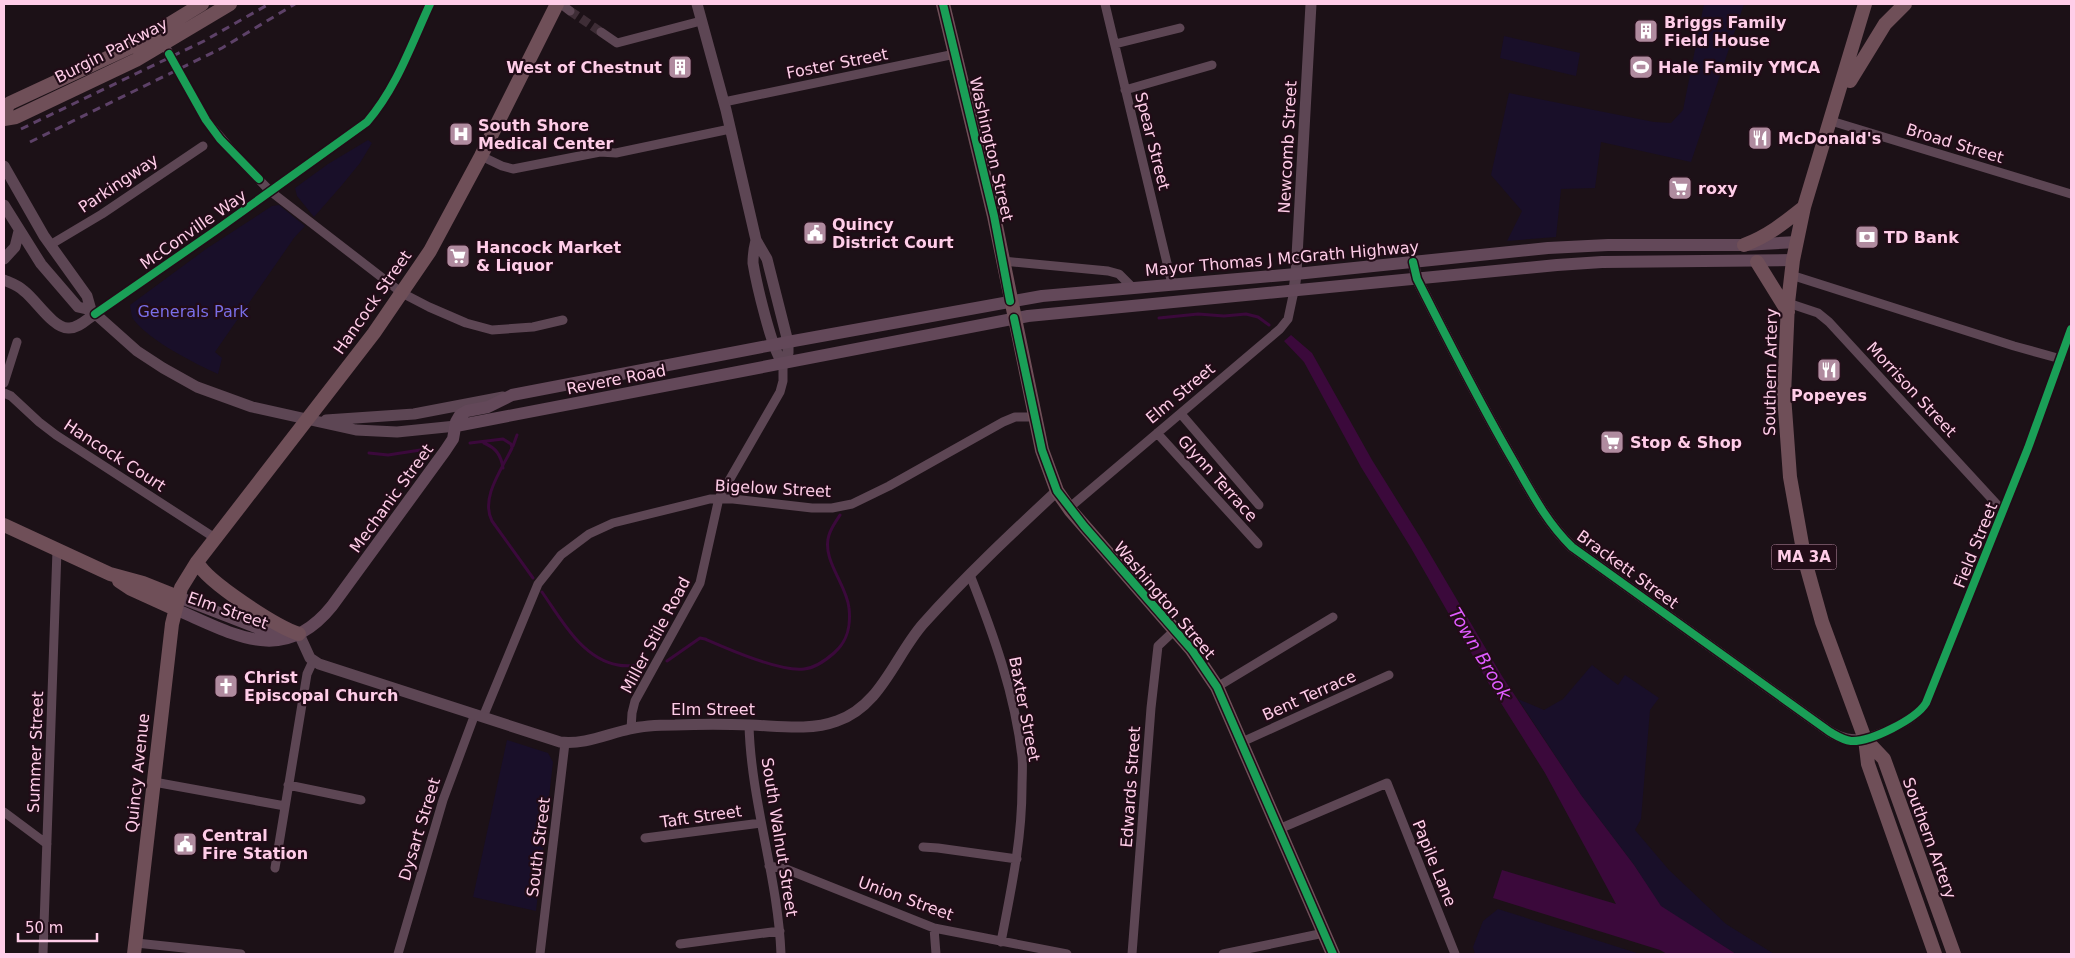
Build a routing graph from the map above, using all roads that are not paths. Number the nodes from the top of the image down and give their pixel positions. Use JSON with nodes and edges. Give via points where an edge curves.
{"nodes":[{"id":1,"x":202,"y":4,"type":"edge"},
{"id":2,"x":230,"y":4,"type":"edge"},
{"id":3,"x":430,"y":4,"type":"edge"},
{"id":4,"x":559,"y":4,"type":"edge"},
{"id":5,"x":697,"y":4,"type":"edge"},
{"id":6,"x":943,"y":4,"type":"edge"},
{"id":7,"x":1105,"y":4,"type":"edge"},
{"id":8,"x":1311,"y":4,"type":"edge"},
{"id":9,"x":1866,"y":4,"type":"edge"},
{"id":10,"x":1905,"y":4,"type":"edge"},
{"id":11,"x":570,"y":11,"type":"tunnel mouth"},
{"id":12,"x":701,"y":21,"type":"junction"},
{"id":13,"x":1180,"y":28,"type":"dead end"},
{"id":14,"x":601,"y":32,"type":"tunnel mouth"},
{"id":15,"x":1114,"y":44,"type":"junction"},
{"id":16,"x":167,"y":49,"type":"junction"},
{"id":17,"x":955,"y":54,"type":"junction"},
{"id":18,"x":1212,"y":65,"type":"dead end"},
{"id":19,"x":1125,"y":90,"type":"junction"},
{"id":20,"x":724,"y":102,"type":"junction"},
{"id":21,"x":4,"y":110,"type":"edge"},
{"id":22,"x":4,"y":118,"type":"edge"},
{"id":23,"x":1831,"y":119,"type":"junction"},
{"id":24,"x":730,"y":129,"type":"junction"},
{"id":25,"x":203,"y":146,"type":"dead end"},
{"id":26,"x":481,"y":156,"type":"junction"},
{"id":27,"x":4,"y":166,"type":"edge"},
{"id":28,"x":270,"y":191,"type":"junction"},
{"id":29,"x":2071,"y":194,"type":"edge"},
{"id":30,"x":4,"y":205,"type":"edge"},
{"id":31,"x":1804,"y":207,"type":"junction"},
{"id":32,"x":19,"y":231,"type":"junction"},
{"id":33,"x":756,"y":240,"type":"junction"},
{"id":34,"x":1797,"y":242,"type":"junction"},
{"id":35,"x":1744,"y":245,"type":"junction"},
{"id":36,"x":50,"y":246,"type":"junction"},
{"id":37,"x":4,"y":259,"type":"edge"},
{"id":38,"x":1793,"y":260,"type":"junction"},
{"id":39,"x":1002,"y":261,"type":"junction"},
{"id":40,"x":1413,"y":262,"type":"junction"},
{"id":41,"x":1757,"y":262,"type":"junction"},
{"id":42,"x":1296,"y":274,"type":"junction"},
{"id":43,"x":1791,"y":275,"type":"junction"},
{"id":44,"x":1417,"y":279,"type":"junction"},
{"id":45,"x":4,"y":280,"type":"edge"},
{"id":46,"x":1172,"y":284,"type":"junction"},
{"id":47,"x":1132,"y":288,"type":"junction"},
{"id":48,"x":1294,"y":291,"type":"junction"},
{"id":49,"x":402,"y":293,"type":"junction"},
{"id":50,"x":1010,"y":301,"type":"junction"},
{"id":51,"x":1788,"y":308,"type":"junction"},
{"id":52,"x":93,"y":312,"type":"junction"},
{"id":53,"x":1014,"y":318,"type":"junction"},
{"id":54,"x":563,"y":320,"type":"dead end"},
{"id":55,"x":2071,"y":329,"type":"edge"},
{"id":56,"x":17,"y":342,"type":"dead end"},
{"id":57,"x":788,"y":342,"type":"junction"},
{"id":58,"x":773,"y":345,"type":"junction"},
{"id":59,"x":2061,"y":359,"type":"junction"},
{"id":60,"x":783,"y":364,"type":"junction"},
{"id":61,"x":4,"y":383,"type":"edge"},
{"id":62,"x":4,"y":392,"type":"edge"},
{"id":63,"x":512,"y":395,"type":"junction"},
{"id":64,"x":1181,"y":414,"type":"junction"},
{"id":65,"x":1034,"y":417,"type":"junction"},
{"id":66,"x":306,"y":420,"type":"junction"},
{"id":67,"x":456,"y":426,"type":"junction"},
{"id":68,"x":1157,"y":433,"type":"junction"},
{"id":69,"x":1057,"y":491,"type":"junction"},
{"id":70,"x":719,"y":498,"type":"junction"},
{"id":71,"x":1259,"y":505,"type":"dead end"},
{"id":72,"x":1069,"y":508,"type":"junction"},
{"id":73,"x":2003,"y":511,"type":"junction"},
{"id":74,"x":4,"y":526,"type":"edge"},
{"id":75,"x":214,"y":538,"type":"junction"},
{"id":76,"x":1258,"y":544,"type":"dead end"},
{"id":77,"x":57,"y":550,"type":"junction"},
{"id":78,"x":197,"y":562,"type":"junction"},
{"id":79,"x":970,"y":575,"type":"junction"},
{"id":80,"x":177,"y":603,"type":"junction"},
{"id":81,"x":1333,"y":617,"type":"dead end"},
{"id":82,"x":1175,"y":630,"type":"junction"},
{"id":83,"x":299,"y":634,"type":"junction"},
{"id":84,"x":313,"y":661,"type":"junction"},
{"id":85,"x":1389,"y":675,"type":"dead end"},
{"id":86,"x":1217,"y":687,"type":"junction"},
{"id":87,"x":479,"y":716,"type":"junction"},
{"id":88,"x":749,"y":725,"type":"junction"},
{"id":89,"x":631,"y":729,"type":"junction"},
{"id":90,"x":1865,"y":739,"type":"junction"},
{"id":91,"x":1242,"y":742,"type":"junction"},
{"id":92,"x":565,"y":743,"type":"junction"},
{"id":93,"x":154,"y":782,"type":"junction"},
{"id":94,"x":288,"y":785,"type":"junction"},
{"id":95,"x":360,"y":800,"type":"dead end"},
{"id":96,"x":285,"y":806,"type":"junction"},
{"id":97,"x":4,"y":812,"type":"edge"},
{"id":98,"x":761,"y":823,"type":"junction"},
{"id":99,"x":1279,"y":829,"type":"junction"},
{"id":100,"x":645,"y":838,"type":"dead end"},
{"id":101,"x":47,"y":844,"type":"junction"},
{"id":102,"x":924,"y":847,"type":"dead end"},
{"id":103,"x":1017,"y":859,"type":"junction"},
{"id":104,"x":768,"y":866,"type":"junction"},
{"id":105,"x":275,"y":868,"type":"dead end"},
{"id":106,"x":934,"y":928,"type":"junction"},
{"id":107,"x":780,"y":931,"type":"junction"},
{"id":108,"x":1324,"y":933,"type":"junction"},
{"id":109,"x":1001,"y":942,"type":"junction"},
{"id":110,"x":680,"y":944,"type":"dead end"},
{"id":111,"x":135,"y":948,"type":"edge"},
{"id":112,"x":43,"y":954,"type":"edge"},
{"id":113,"x":241,"y":954,"type":"edge"},
{"id":114,"x":398,"y":954,"type":"edge"},
{"id":115,"x":540,"y":954,"type":"edge"},
{"id":116,"x":780,"y":954,"type":"edge"},
{"id":117,"x":936,"y":954,"type":"edge"},
{"id":118,"x":1067,"y":954,"type":"edge"},
{"id":119,"x":1132,"y":954,"type":"edge"},
{"id":120,"x":1223,"y":954,"type":"edge"},
{"id":121,"x":1333,"y":954,"type":"edge"},
{"id":122,"x":1455,"y":954,"type":"edge"},
{"id":123,"x":1934,"y":954,"type":"edge"},
{"id":124,"x":1954,"y":954,"type":"edge"}],
"edges":[{"from":1,"to":21,"type":"main road","name":"Burgin Parkway","via":[[136,45],[10,103]]},
{"from":2,"to":16,"type":"main road","name":"Burgin Parkway"},
{"from":3,"to":28,"type":"street","name":"McConville Way","via":[[393,86],[374,114]]},
{"from":4,"to":11,"type":"street"},
{"from":4,"to":26,"type":"main road","name":"Hancock Street"},
{"from":5,"to":12,"type":"street"},
{"from":6,"to":17,"type":"main road","name":"Washington Street"},
{"from":7,"to":15,"type":"street","name":"Spear Street"},
{"from":8,"to":42,"type":"street","name":"Newcomb Street"},
{"from":9,"to":23,"type":"main road","name":"Southern Artery","number":"MA 3A"},
{"from":10,"to":23,"type":"main road","via":[[1874,40]]},
{"from":12,"to":14,"type":"street","via":[[617,43]]},
{"from":12,"to":20,"type":"street"},
{"from":13,"to":15,"type":"street"},
{"from":15,"to":19,"type":"street","name":"Spear Street"},
{"from":16,"to":22,"type":"main road","name":"Burgin Parkway","via":[[16,117]]},
{"from":16,"to":28,"type":"street","via":[[206,120]]},
{"from":17,"to":20,"type":"street","name":"Foster Street"},
{"from":17,"to":39,"type":"main road","name":"Washington Street"},
{"from":18,"to":19,"type":"street"},
{"from":19,"to":46,"type":"street","name":"Spear Street"},
{"from":20,"to":24,"type":"street"},
{"from":23,"to":29,"type":"street","name":"Broad Street"},
{"from":23,"to":31,"type":"main road","name":"Southern Artery","number":"MA 3A"},
{"from":24,"to":26,"type":"street","via":[[616,153],[600,152],[513,169]]},
{"from":24,"to":33,"type":"street"},
{"from":25,"to":36,"type":"street","name":"Parkingway"},
{"from":26,"to":49,"type":"main road","name":"Hancock Street","via":[[438,238]]},
{"from":27,"to":36,"type":"street"},
{"from":28,"to":49,"type":"street"},
{"from":28,"to":52,"type":"street","name":"McConville Way"},
{"from":30,"to":32,"type":"street"},
{"from":31,"to":34,"type":"main road","name":"Southern Artery","number":"MA 3A"},
{"from":31,"to":35,"type":"main road","via":[[1772,232]]},
{"from":32,"to":37,"type":"street","via":[[15,247]]},
{"from":32,"to":52,"type":"street","via":[[41,264],[78,308]]},
{"from":33,"to":57,"type":"street","via":[[767,259]]},
{"from":33,"to":58,"type":"street","via":[[754,270]]},
{"from":34,"to":35,"type":"main road","name":"Mayor Thomas J McGrath Highway"},
{"from":34,"to":38,"type":"main road","name":"Southern Artery","number":"MA 3A"},
{"from":35,"to":40,"type":"main road","name":"Mayor Thomas J McGrath Highway","via":[[1579,246]]},
{"from":36,"to":52,"type":"street","via":[[87,296]]},
{"from":38,"to":41,"type":"main road","name":"Mayor Thomas J McGrath Highway"},
{"from":38,"to":43,"type":"main road","name":"Southern Artery","number":"MA 3A"},
{"from":39,"to":47,"type":"street","via":[[1108,271],[1119,274]]},
{"from":39,"to":50,"type":"main road","name":"Washington Street"},
{"from":40,"to":42,"type":"main road","name":"Mayor Thomas J McGrath Highway"},
{"from":40,"to":44,"type":"street","name":"Brackett Street"},
{"from":41,"to":44,"type":"main road","name":"Mayor Thomas J McGrath Highway","via":[[1602,262]]},
{"from":41,"to":51,"type":"main road"},
{"from":42,"to":46,"type":"main road","name":"Mayor Thomas J McGrath Highway"},
{"from":42,"to":48,"type":"street","name":"Newcomb Street"},
{"from":43,"to":51,"type":"main road","name":"Southern Artery","number":"MA 3A"},
{"from":43,"to":59,"type":"street"},
{"from":44,"to":48,"type":"main road","name":"Mayor Thomas J McGrath Highway"},
{"from":44,"to":90,"type":"street","name":"Brackett Street","via":[[1497,433],[1560,535],[1572,547],[1830,732],[1842,739]]},
{"from":45,"to":52,"type":"street","via":[[24,290],[60,327],[78,326]]},
{"from":46,"to":47,"type":"main road","name":"Mayor Thomas J McGrath Highway"},
{"from":47,"to":50,"type":"main road","name":"Mayor Thomas J McGrath Highway"},
{"from":48,"to":53,"type":"main road","name":"Mayor Thomas J McGrath Highway"},
{"from":48,"to":64,"type":"street","name":"Elm Street","via":[[1288,319],[1280,329]]},
{"from":49,"to":54,"type":"street","via":[[429,308],[492,330],[533,327]]},
{"from":49,"to":66,"type":"main road","name":"Hancock Street"},
{"from":50,"to":53,"type":"main road","name":"Washington Street"},
{"from":50,"to":57,"type":"main road","name":"Mayor Thomas J McGrath Highway"},
{"from":51,"to":73,"type":"street","name":"Morrison Street","via":[[1818,313],[1830,322]]},
{"from":51,"to":90,"type":"main road","name":"Southern Artery","number":"MA 3A","via":[[1785,422],[1798,529],[1822,622]]},
{"from":52,"to":66,"type":"street","via":[[137,351],[197,386],[252,407]]},
{"from":53,"to":60,"type":"main road","name":"Mayor Thomas J McGrath Highway"},
{"from":53,"to":65,"type":"main road","name":"Washington Street"},
{"from":55,"to":59,"type":"street","name":"Field Street"},
{"from":56,"to":61,"type":"street"},
{"from":57,"to":58,"type":"main road","name":"Mayor Thomas J McGrath Highway"},
{"from":57,"to":60,"type":"street"},
{"from":58,"to":60,"type":"street"},
{"from":58,"to":63,"type":"main road","name":"Revere Road"},
{"from":59,"to":73,"type":"street","name":"Field Street"},
{"from":60,"to":67,"type":"main road","name":"Revere Road"},
{"from":60,"to":70,"type":"street","name":"Miller Stile Road","via":[[780,392]]},
{"from":62,"to":75,"type":"street","name":"Hancock Court","via":[[56,434]]},
{"from":63,"to":66,"type":"street","name":"Revere Road","via":[[414,414]]},
{"from":63,"to":67,"type":"main road","name":"Mechanic Street","via":[[488,407],[462,413]]},
{"from":64,"to":68,"type":"street","name":"Elm Street"},
{"from":64,"to":71,"type":"street"},
{"from":65,"to":69,"type":"main road","name":"Washington Street"},
{"from":65,"to":70,"type":"street","name":"Bigelow Street","via":[[1014,417],[1003,422],[852,504],[812,508]]},
{"from":66,"to":67,"type":"street","via":[[377,432]]},
{"from":66,"to":75,"type":"main road","name":"Hancock Street"},
{"from":67,"to":83,"type":"main road","name":"Mechanic Street","via":[[446,451],[332,606],[315,624]]},
{"from":68,"to":72,"type":"street","name":"Elm Street"},
{"from":68,"to":76,"type":"street","name":"Glynn Terrace"},
{"from":69,"to":72,"type":"main road","name":"Washington Street"},
{"from":69,"to":79,"type":"street","name":"Elm Street"},
{"from":70,"to":87,"type":"street","name":"Bigelow Street","via":[[605,526],[567,549],[538,584]]},
{"from":70,"to":89,"type":"street","name":"Miller Stile Road","via":[[700,582],[636,701]]},
{"from":72,"to":82,"type":"main road","name":"Washington Street"},
{"from":73,"to":90,"type":"street","name":"Field Street","via":[[1921,712]]},
{"from":74,"to":77,"type":"main road"},
{"from":75,"to":78,"type":"main road","name":"Hancock Street"},
{"from":77,"to":80,"type":"main road","via":[[110,574],[143,583]]},
{"from":77,"to":101,"type":"street","name":"Summer Street"},
{"from":78,"to":80,"type":"main road","name":"Hancock Street"},
{"from":78,"to":83,"type":"main road","via":[[208,575],[263,616]]},
{"from":79,"to":88,"type":"street","name":"Elm Street","via":[[913,637],[873,697],[850,716],[820,726]]},
{"from":79,"to":103,"type":"street","name":"Baxter Street","via":[[1008,683],[1022,758],[1022,817]]},
{"from":80,"to":83,"type":"main road","name":"Elm Street","via":[[258,628]]},
{"from":80,"to":93,"type":"main road","name":"Quincy Avenue"},
{"from":81,"to":86,"type":"street"},
{"from":82,"to":86,"type":"main road","name":"Washington Street"},
{"from":82,"to":119,"type":"street","name":"Edwards Street","via":[[1158,646]]},
{"from":83,"to":84,"type":"street"},
{"from":84,"to":87,"type":"street","name":"Elm Street"},
{"from":84,"to":94,"type":"street","via":[[307,674]]},
{"from":85,"to":91,"type":"street","name":"Bent Terrace"},
{"from":86,"to":91,"type":"main road","name":"Washington Street"},
{"from":87,"to":92,"type":"street","name":"Elm Street"},
{"from":87,"to":114,"type":"street","name":"Dysart Street","via":[[443,800]]},
{"from":88,"to":89,"type":"street","name":"Elm Street","via":[[698,724]]},
{"from":88,"to":98,"type":"street","name":"South Walnut Street"},
{"from":89,"to":92,"type":"street","name":"Elm Street"},
{"from":90,"to":123,"type":"main road","name":"Southern Artery","number":"MA 3A","via":[[1868,764]]},
{"from":90,"to":124,"type":"main road","name":"Southern Artery","number":"MA 3A","via":[[1884,760]]},
{"from":91,"to":99,"type":"main road","name":"Washington Street"},
{"from":92,"to":115,"type":"street","name":"South Street"},
{"from":93,"to":96,"type":"street"},
{"from":93,"to":111,"type":"main road","name":"Quincy Avenue"},
{"from":94,"to":95,"type":"street"},
{"from":94,"to":96,"type":"street"},
{"from":96,"to":105,"type":"street"},
{"from":97,"to":101,"type":"street"},
{"from":98,"to":100,"type":"street","name":"Taft Street"},
{"from":98,"to":104,"type":"street","name":"South Walnut Street"},
{"from":99,"to":108,"type":"main road","name":"Washington Street"},
{"from":99,"to":122,"type":"street","name":"Papile Lane","via":[[1387,783]]},
{"from":101,"to":112,"type":"street","name":"Summer Street"},
{"from":102,"to":103,"type":"street"},
{"from":103,"to":109,"type":"street","name":"Baxter Street"},
{"from":104,"to":106,"type":"street","name":"Union Street","via":[[786,869]]},
{"from":104,"to":107,"type":"street","name":"South Walnut Street"},
{"from":106,"to":109,"type":"street","name":"Union Street"},
{"from":106,"to":117,"type":"street"},
{"from":107,"to":110,"type":"street"},
{"from":107,"to":116,"type":"street","name":"South Walnut Street"},
{"from":108,"to":120,"type":"street"},
{"from":108,"to":121,"type":"main road","name":"Washington Street"},
{"from":109,"to":118,"type":"street","name":"Union Street"},
{"from":111,"to":113,"type":"street"}]}
